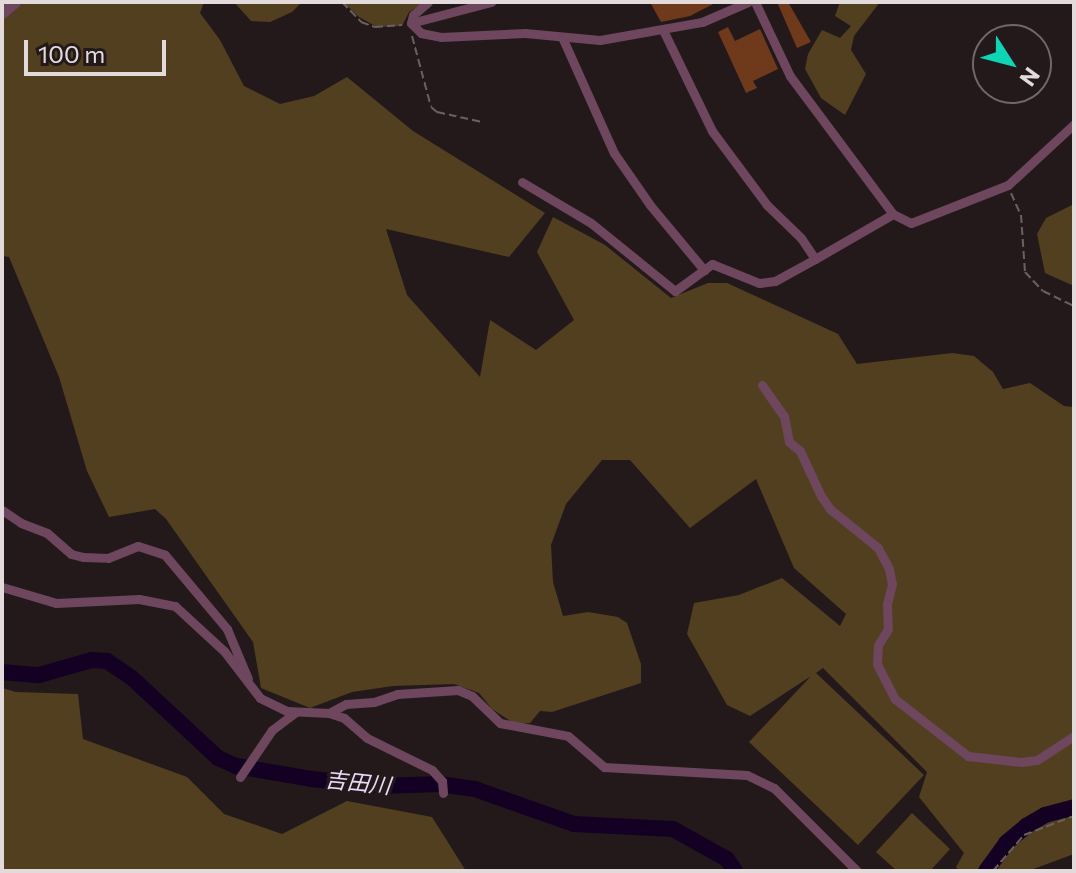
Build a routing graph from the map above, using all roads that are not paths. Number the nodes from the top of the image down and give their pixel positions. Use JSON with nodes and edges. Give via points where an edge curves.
{"nodes":[{"id":1,"x":15,"y":2,"type":"edge"},
{"id":2,"x":428,"y":2,"type":"edge"},
{"id":3,"x":491,"y":2,"type":"edge"},
{"id":4,"x":748,"y":2,"type":"edge"},
{"id":5,"x":755,"y":2,"type":"edge"},
{"id":6,"x":2,"y":13,"type":"edge"},
{"id":7,"x":411,"y":23,"type":"junction"},
{"id":8,"x":663,"y":30,"type":"junction"},
{"id":9,"x":562,"y":37,"type":"junction"},
{"id":10,"x":1074,"y":124,"type":"edge"},
{"id":11,"x":522,"y":182,"type":"dead end"},
{"id":12,"x":893,"y":214,"type":"junction"},
{"id":13,"x":815,"y":259,"type":"junction"},
{"id":14,"x":704,"y":270,"type":"junction"},
{"id":15,"x":762,"y":385,"type":"dead end"},
{"id":16,"x":2,"y":510,"type":"edge"},
{"id":17,"x":2,"y":587,"type":"edge"},
{"id":18,"x":249,"y":683,"type":"junction"},
{"id":19,"x":296,"y":712,"type":"junction"},
{"id":20,"x":329,"y":713,"type":"junction"},
{"id":21,"x":1074,"y":736,"type":"edge"},
{"id":22,"x":240,"y":777,"type":"dead end"},
{"id":23,"x":443,"y":793,"type":"dead end"},
{"id":24,"x":857,"y":871,"type":"edge"}],
"edges":[{"from":1,"to":6,"type":"street"},
{"from":2,"to":7,"type":"street"},
{"from":3,"to":7,"type":"street"},
{"from":4,"to":8,"type":"street","via":[[702,22]]},
{"from":5,"to":12,"type":"street","via":[[790,76]]},
{"from":7,"to":9,"type":"street","via":[[421,33],[441,37]]},
{"from":8,"to":9,"type":"street","via":[[600,40]]},
{"from":8,"to":13,"type":"street","via":[[712,131]]},
{"from":9,"to":14,"type":"street","via":[[614,153]]},
{"from":10,"to":12,"type":"street","via":[[1008,185],[911,223]]},
{"from":11,"to":14,"type":"street","via":[[591,223],[675,291]]},
{"from":12,"to":13,"type":"street"},
{"from":13,"to":14,"type":"street","via":[[775,281],[759,283],[717,264]]},
{"from":15,"to":21,"type":"street","via":[[784,416],[789,442],[800,451],[821,496],[878,548],[889,569],[888,629],[878,645],[877,664],[895,699],[968,756],[1037,760]]},
{"from":16,"to":18,"type":"street","via":[[47,533],[71,554],[108,558],[138,546],[165,555],[227,629]]},
{"from":17,"to":18,"type":"street","via":[[56,603],[139,599],[175,606],[224,651]]},
{"from":18,"to":19,"type":"street","via":[[267,703]]},
{"from":19,"to":20,"type":"street"},
{"from":19,"to":22,"type":"street","via":[[272,730]]},
{"from":20,"to":23,"type":"street","via":[[432,770],[442,781]]},
{"from":20,"to":24,"type":"street","via":[[346,704],[397,694],[458,690],[500,723],[568,736],[604,767],[740,772],[774,788]]}]}
